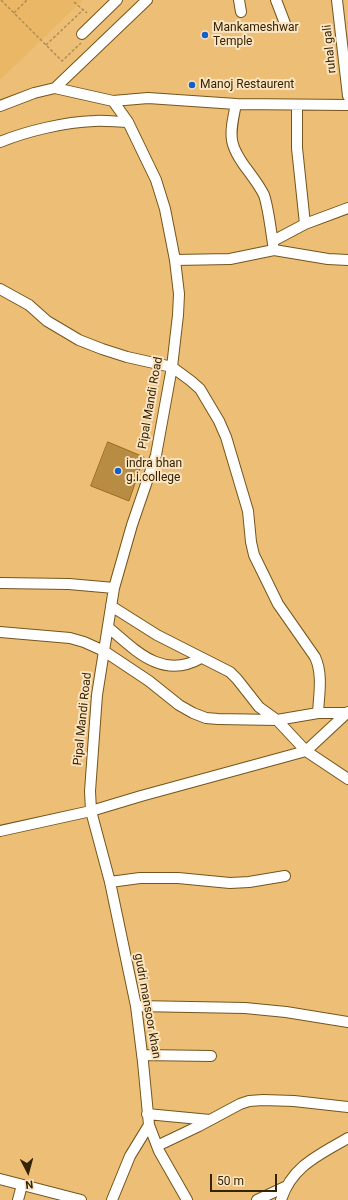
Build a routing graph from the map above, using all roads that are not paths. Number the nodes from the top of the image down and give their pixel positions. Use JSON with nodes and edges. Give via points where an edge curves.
{"nodes":[{"id":1,"x":117,"y":0,"type":"edge"},
{"id":2,"x":147,"y":0,"type":"edge"},
{"id":3,"x":239,"y":0,"type":"edge"},
{"id":4,"x":276,"y":0,"type":"edge"},
{"id":5,"x":337,"y":0,"type":"edge"},
{"id":6,"x":241,"y":12,"type":"dead end"},
{"id":7,"x":286,"y":26,"type":"dead end"},
{"id":8,"x":82,"y":38,"type":"road end"},
{"id":9,"x":56,"y":88,"type":"junction"},
{"id":10,"x":348,"y":96,"type":"edge"},
{"id":11,"x":113,"y":101,"type":"junction"},
{"id":12,"x":236,"y":104,"type":"junction"},
{"id":13,"x":297,"y":105,"type":"junction"},
{"id":14,"x":348,"y":105,"type":"edge"},
{"id":15,"x":0,"y":106,"type":"edge"},
{"id":16,"x":128,"y":122,"type":"junction"},
{"id":17,"x":0,"y":142,"type":"edge"},
{"id":18,"x":348,"y":208,"type":"edge"},
{"id":19,"x":305,"y":224,"type":"junction"},
{"id":20,"x":274,"y":245,"type":"junction"},
{"id":21,"x":175,"y":260,"type":"junction"},
{"id":22,"x":348,"y":260,"type":"edge"},
{"id":23,"x":0,"y":289,"type":"edge"},
{"id":24,"x":172,"y":367,"type":"junction"},
{"id":25,"x":0,"y":583,"type":"edge"},
{"id":26,"x":114,"y":588,"type":"junction"},
{"id":27,"x":111,"y":606,"type":"junction"},
{"id":28,"x":108,"y":628,"type":"junction"},
{"id":29,"x":0,"y":632,"type":"edge"},
{"id":30,"x":104,"y":651,"type":"junction"},
{"id":31,"x":201,"y":658,"type":"junction"},
{"id":32,"x":318,"y":713,"type":"junction"},
{"id":33,"x":348,"y":713,"type":"edge"},
{"id":34,"x":277,"y":720,"type":"junction"},
{"id":35,"x":306,"y":751,"type":"junction"},
{"id":36,"x":348,"y":779,"type":"edge"},
{"id":37,"x":91,"y":811,"type":"junction"},
{"id":38,"x":0,"y":831,"type":"edge"},
{"id":39,"x":285,"y":876,"type":"dead end"},
{"id":40,"x":110,"y":882,"type":"junction"},
{"id":41,"x":136,"y":1006,"type":"junction"},
{"id":42,"x":348,"y":1022,"type":"edge"},
{"id":43,"x":142,"y":1055,"type":"junction"},
{"id":44,"x":211,"y":1056,"type":"dead end"},
{"id":45,"x":348,"y":1107,"type":"edge"},
{"id":46,"x":147,"y":1114,"type":"junction"},
{"id":47,"x":210,"y":1120,"type":"junction"},
{"id":48,"x":148,"y":1125,"type":"junction"},
{"id":49,"x":348,"y":1138,"type":"edge"},
{"id":50,"x":157,"y":1146,"type":"junction"},
{"id":51,"x":0,"y":1179,"type":"edge"},
{"id":52,"x":22,"y":1185,"type":"junction"},
{"id":53,"x":287,"y":1186,"type":"junction"},
{"id":54,"x":18,"y":1200,"type":"edge"},
{"id":55,"x":81,"y":1200,"type":"edge"},
{"id":56,"x":112,"y":1200,"type":"edge"},
{"id":57,"x":186,"y":1200,"type":"edge"},
{"id":58,"x":256,"y":1200,"type":"edge"},
{"id":59,"x":281,"y":1200,"type":"edge"}],
"edges":[{"from":1,"to":8,"type":"street"},
{"from":2,"to":9,"type":"street"},
{"from":3,"to":6,"type":"street"},
{"from":4,"to":7,"type":"street"},
{"from":5,"to":10,"type":"street","name":"ruhal gali"},
{"from":9,"to":11,"type":"street"},
{"from":9,"to":15,"type":"street"},
{"from":11,"to":12,"type":"street","via":[[148,98]]},
{"from":11,"to":16,"type":"street","name":"Pipal Mandi Road"},
{"from":12,"to":13,"type":"street"},
{"from":12,"to":20,"type":"street","via":[[231,140],[235,152],[264,197]]},
{"from":13,"to":14,"type":"street"},
{"from":13,"to":19,"type":"street","via":[[297,148]]},
{"from":16,"to":17,"type":"street","via":[[80,122]]},
{"from":16,"to":21,"type":"street","name":"Pipal Mandi Road","via":[[156,180]]},
{"from":18,"to":19,"type":"street"},
{"from":19,"to":20,"type":"street"},
{"from":20,"to":21,"type":"street","via":[[230,259]]},
{"from":20,"to":22,"type":"street","via":[[328,259]]},
{"from":21,"to":24,"type":"street","name":"Pipal Mandi Road","via":[[179,294]]},
{"from":23,"to":24,"type":"street","via":[[29,305],[47,321],[79,340],[127,357]]},
{"from":24,"to":26,"type":"street","name":"Pipal Mandi Road","via":[[156,455],[132,524]]},
{"from":24,"to":32,"type":"street","via":[[200,389],[226,437],[248,512],[254,555],[278,604],[319,665]]},
{"from":25,"to":26,"type":"street","via":[[69,584]]},
{"from":26,"to":27,"type":"street","name":"Pipal Mandi Road"},
{"from":27,"to":28,"type":"street","name":"Pipal Mandi Road"},
{"from":27,"to":31,"type":"street","via":[[157,635]]},
{"from":28,"to":30,"type":"street","name":"Pipal Mandi Road"},
{"from":28,"to":31,"type":"street","via":[[141,655],[163,664],[181,666]]},
{"from":29,"to":30,"type":"street","via":[[70,638]]},
{"from":30,"to":34,"type":"street","via":[[193,713],[218,719]]},
{"from":30,"to":37,"type":"street","name":"Pipal Mandi Road","via":[[97,695],[90,791]]},
{"from":31,"to":34,"type":"street","via":[[230,672],[259,707]]},
{"from":32,"to":33,"type":"street"},
{"from":32,"to":34,"type":"street"},
{"from":33,"to":35,"type":"street"},
{"from":34,"to":35,"type":"street"},
{"from":35,"to":36,"type":"street"},
{"from":35,"to":37,"type":"street"},
{"from":37,"to":38,"type":"street"},
{"from":37,"to":40,"type":"street","name":"gudri mansoor khan"},
{"from":39,"to":40,"type":"street","via":[[230,883],[178,878],[140,878]]},
{"from":40,"to":41,"type":"street","name":"gudri mansoor khan"},
{"from":41,"to":42,"type":"street","via":[[245,1008]]},
{"from":41,"to":43,"type":"street","name":"gudri mansoor khan"},
{"from":43,"to":44,"type":"street"},
{"from":43,"to":46,"type":"street","name":"gudri mansoor khan"},
{"from":45,"to":47,"type":"street","via":[[294,1101],[249,1101]]},
{"from":46,"to":47,"type":"street"},
{"from":46,"to":48,"type":"street","name":"gudri mansoor khan"},
{"from":47,"to":50,"type":"street"},
{"from":48,"to":50,"type":"street","name":"gudri mansoor khan"},
{"from":48,"to":56,"type":"street","via":[[130,1156]]},
{"from":49,"to":53,"type":"street","via":[[308,1161]]},
{"from":50,"to":57,"type":"street","name":"gudri mansoor khan"},
{"from":51,"to":52,"type":"street"},
{"from":52,"to":54,"type":"street"},
{"from":52,"to":55,"type":"street"},
{"from":53,"to":58,"type":"street"},
{"from":53,"to":59,"type":"street"}]}
